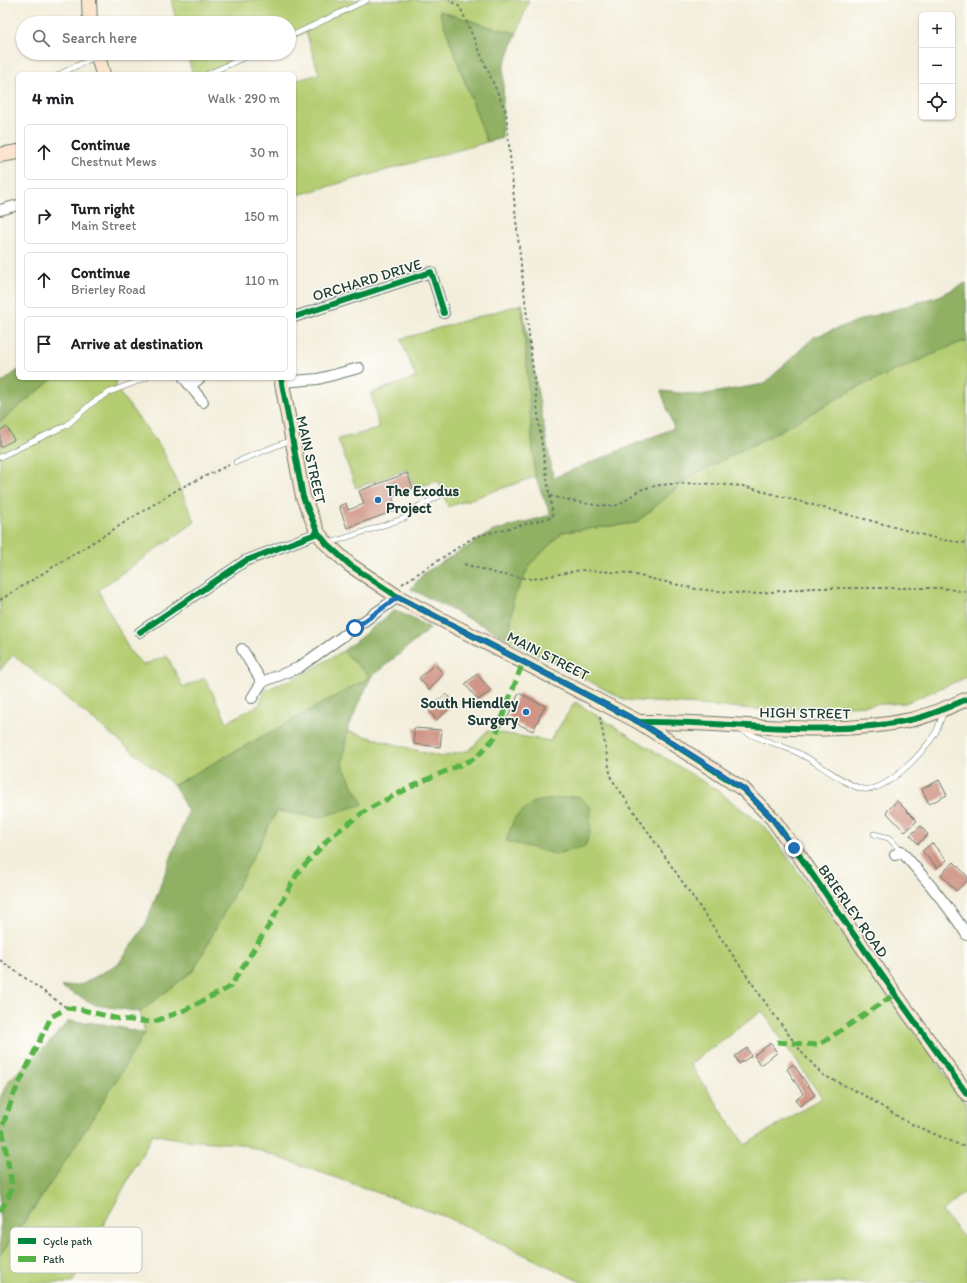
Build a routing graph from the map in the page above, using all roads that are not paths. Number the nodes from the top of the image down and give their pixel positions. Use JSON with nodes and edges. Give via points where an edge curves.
{"nodes":[{"id":1,"x":89,"y":0,"type":"edge"},
{"id":2,"x":367,"y":0,"type":"edge"},
{"id":3,"x":90,"y":16,"type":"edge"},
{"id":4,"x":296,"y":33,"type":"edge"},
{"id":5,"x":86,"y":60,"type":"edge"},
{"id":6,"x":99,"y":60,"type":"edge"},
{"id":7,"x":239,"y":60,"type":"edge"},
{"id":8,"x":64,"y":72,"type":"edge"},
{"id":9,"x":102,"y":72,"type":"edge"},
{"id":10,"x":212,"y":72,"type":"edge"},
{"id":11,"x":16,"y":152,"type":"edge"},
{"id":12,"x":0,"y":155,"type":"edge"},
{"id":13,"x":16,"y":206,"type":"edge"},
{"id":14,"x":0,"y":210,"type":"edge"},
{"id":15,"x":444,"y":313,"type":"dead end"},
{"id":16,"x":296,"y":316,"type":"edge"},
{"id":17,"x":359,"y":368,"type":"dead end"},
{"id":18,"x":141,"y":380,"type":"edge"},
{"id":19,"x":281,"y":380,"type":"edge"},
{"id":20,"x":296,"y":380,"type":"edge"},
{"id":21,"x":187,"y":382,"type":"edge"},
{"id":22,"x":203,"y":402,"type":"dead end"},
{"id":23,"x":291,"y":440,"type":"junction"},
{"id":24,"x":0,"y":457,"type":"edge"},
{"id":25,"x":236,"y":462,"type":"road end"},
{"id":26,"x":439,"y":496,"type":"dead end"},
{"id":27,"x":318,"y":533,"type":"junction"},
{"id":28,"x":327,"y":544,"type":"junction"},
{"id":29,"x":393,"y":595,"type":"junction"},
{"id":30,"x":140,"y":632,"type":"dead end"},
{"id":31,"x":242,"y":649,"type":"dead end"},
{"id":32,"x":262,"y":682,"type":"junction"},
{"id":33,"x":252,"y":698,"type":"dead end"},
{"id":34,"x":967,"y":699,"type":"edge"},
{"id":35,"x":945,"y":709,"type":"junction"},
{"id":36,"x":639,"y":722,"type":"junction"},
{"id":37,"x":732,"y":724,"type":"junction"},
{"id":38,"x":874,"y":834,"type":"dead end"},
{"id":39,"x":898,"y":853,"type":"joint"},
{"id":40,"x":967,"y":936,"type":"edge"},
{"id":41,"x":967,"y":1094,"type":"edge"}],
"edges":[{"from":1,"to":3,"type":"street"},
{"from":2,"to":4,"type":"lane"},
{"from":5,"to":8,"type":"lane"},
{"from":6,"to":9,"type":"street"},
{"from":7,"to":10,"type":"lane"},
{"from":11,"to":12,"type":"street"},
{"from":13,"to":14,"type":"street"},
{"from":15,"to":16,"type":"street","name":"ORCHARD DRIVE","via":[[432,272]]},
{"from":17,"to":20,"type":"street","via":[[318,379]]},
{"from":18,"to":24,"type":"lane","via":[[110,392],[92,403],[67,425]]},
{"from":19,"to":23,"type":"street","name":"MAIN STREET"},
{"from":21,"to":22,"type":"street"},
{"from":23,"to":25,"type":"lane"},
{"from":23,"to":27,"type":"street","name":"MAIN STREET","via":[[303,497]]},
{"from":26,"to":28,"type":"lane","via":[[408,512],[405,518]]},
{"from":27,"to":28,"type":"street","name":"MAIN STREET"},
{"from":27,"to":30,"type":"street","via":[[245,561]]},
{"from":28,"to":29,"type":"street","name":"MAIN STREET","via":[[350,565]]},
{"from":29,"to":32,"type":"street","via":[[298,668]]},
{"from":29,"to":36,"type":"street","name":"MAIN STREET"},
{"from":31,"to":32,"type":"street"},
{"from":32,"to":33,"type":"street"},
{"from":34,"to":35,"type":"street","name":"HIGH STREET"},
{"from":35,"to":37,"type":"street","name":"HIGH STREET","via":[[911,720],[834,728]]},
{"from":35,"to":37,"type":"lane","via":[[936,731],[919,754],[897,775],[878,786],[864,790],[801,754],[749,735]]},
{"from":36,"to":37,"type":"street","name":"HIGH STREET"},
{"from":36,"to":41,"type":"street","name":"BRIERLEY ROAD","via":[[744,789],[772,818]]},
{"from":38,"to":39,"type":"lane","via":[[889,838]]},
{"from":39,"to":40,"type":"street","via":[[948,905]]}]}
